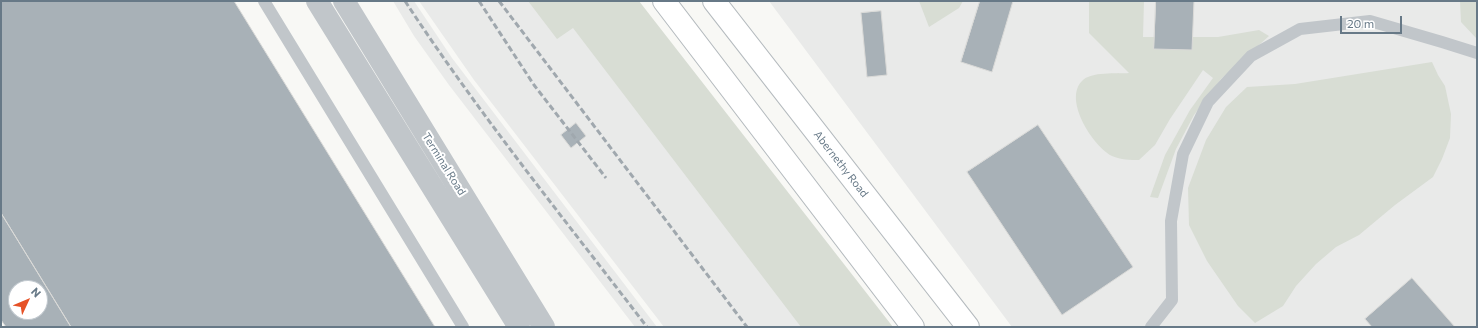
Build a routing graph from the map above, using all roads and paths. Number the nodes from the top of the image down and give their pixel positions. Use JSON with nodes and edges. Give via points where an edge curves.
{"nodes":[{"id":1,"x":264,"y":1,"type":"edge"},
{"id":2,"x":318,"y":1,"type":"edge"},
{"id":3,"x":344,"y":1,"type":"edge"},
{"id":4,"x":664,"y":1,"type":"edge"},
{"id":5,"x":714,"y":1,"type":"edge"},
{"id":6,"x":1477,"y":53,"type":"edge"},
{"id":7,"x":463,"y":327,"type":"edge"},
{"id":8,"x":519,"y":327,"type":"edge"},
{"id":9,"x":544,"y":327,"type":"edge"},
{"id":10,"x":913,"y":327,"type":"edge"},
{"id":11,"x":968,"y":327,"type":"edge"},
{"id":12,"x":1151,"y":327,"type":"edge"}],
"edges":[{"from":1,"to":7,"type":"lane"},
{"from":2,"to":8,"type":"street"},
{"from":3,"to":9,"type":"street","name":"Terminal Road"},
{"from":4,"to":10,"type":"main road"},
{"from":5,"to":11,"type":"main road","name":"Abernethy Road"},
{"from":6,"to":12,"type":"lane","via":[[1370,21],[1300,29],[1251,56],[1208,102],[1183,154],[1171,221],[1172,300]]}]}
